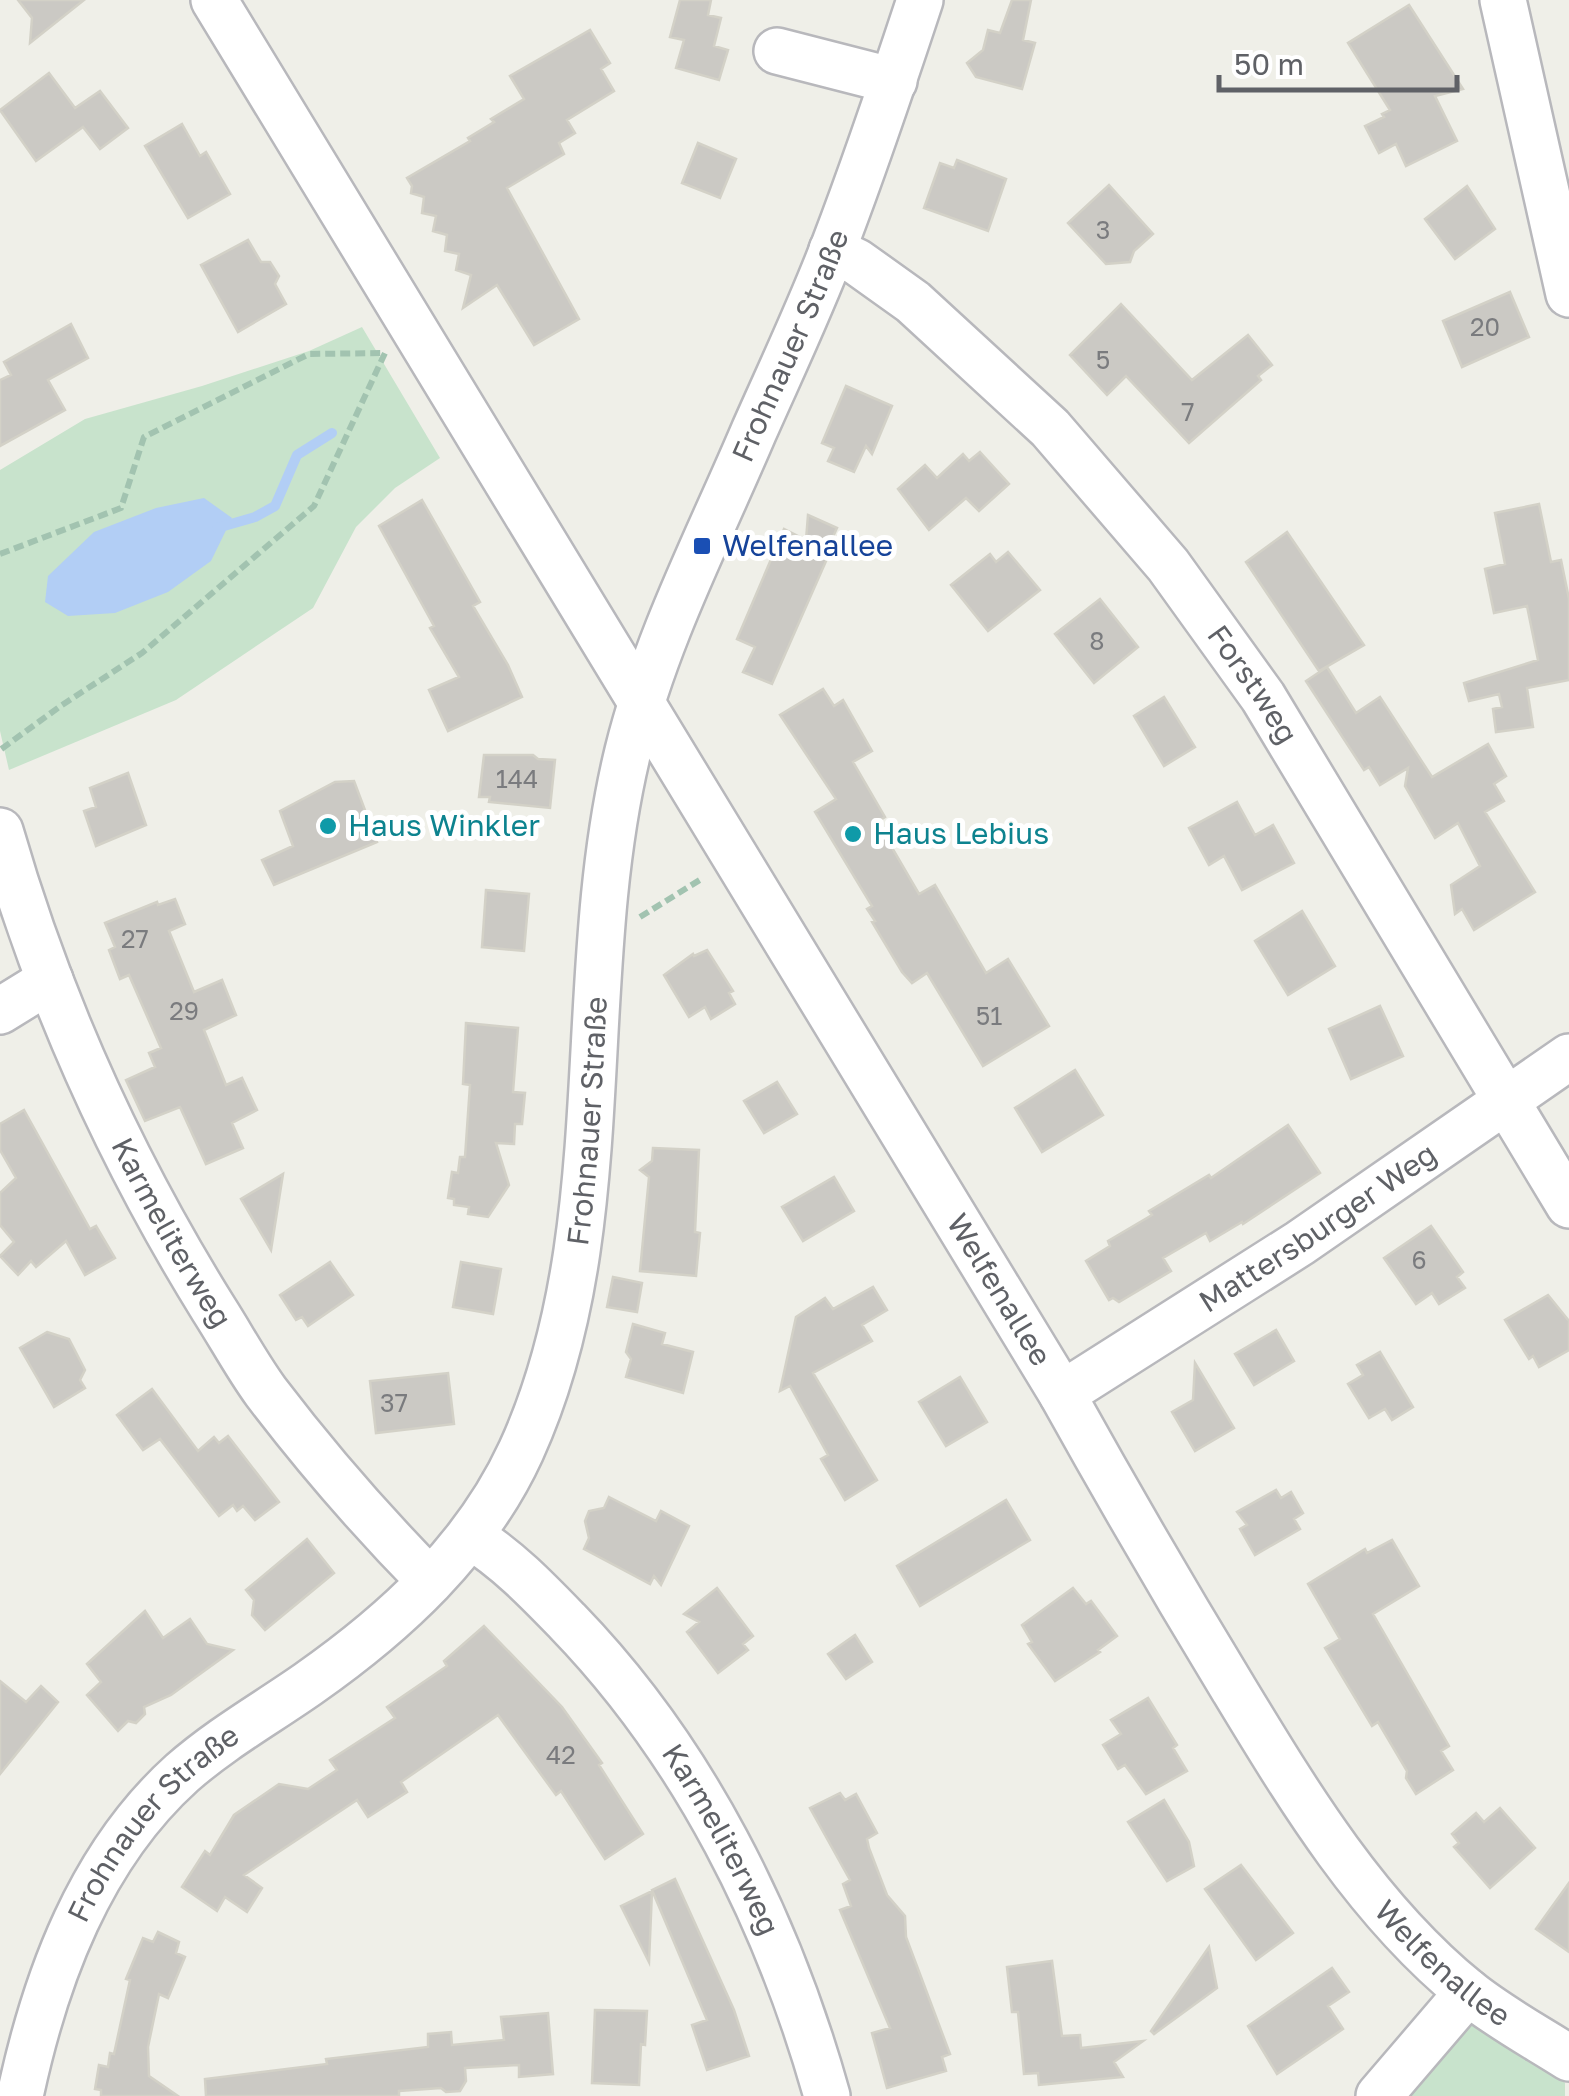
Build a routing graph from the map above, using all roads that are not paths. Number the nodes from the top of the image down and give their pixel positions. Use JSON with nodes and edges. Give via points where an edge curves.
{"nodes":[{"id":1,"x":214,"y":0,"type":"edge"},
{"id":2,"x":920,"y":0,"type":"edge"},
{"id":3,"x":1503,"y":0,"type":"edge"},
{"id":4,"x":777,"y":51,"type":"dead end"},
{"id":5,"x":894,"y":80,"type":"junction"},
{"id":6,"x":832,"y":250,"type":"junction"},
{"id":7,"x":1569,"y":294,"type":"edge"},
{"id":8,"x":641,"y":704,"type":"junction"},
{"id":9,"x":0,"y":830,"type":"edge"},
{"id":10,"x":50,"y":980,"type":"junction"},
{"id":11,"x":0,"y":1011,"type":"edge"},
{"id":12,"x":1569,"y":1057,"type":"edge"},
{"id":13,"x":1508,"y":1101,"type":"junction"},
{"id":14,"x":1569,"y":1205,"type":"edge"},
{"id":15,"x":1062,"y":1394,"type":"junction"},
{"id":16,"x":470,"y":1536,"type":"junction"},
{"id":17,"x":430,"y":1581,"type":"junction"},
{"id":18,"x":1468,"y":1992,"type":"junction"},
{"id":19,"x":1569,"y":2058,"type":"edge"},
{"id":20,"x":20,"y":2096,"type":"edge"},
{"id":21,"x":826,"y":2096,"type":"edge"},
{"id":22,"x":1379,"y":2096,"type":"edge"}],
"edges":[{"from":1,"to":8,"type":"street","name":"Welfenallee"},
{"from":2,"to":5,"type":"street","name":"Frohnauer Straße"},
{"from":3,"to":7,"type":"street"},
{"from":4,"to":5,"type":"street"},
{"from":5,"to":6,"type":"street","name":"Frohnauer Straße"},
{"from":6,"to":8,"type":"street","name":"Frohnauer Straße","via":[[674,608]]},
{"from":6,"to":13,"type":"street","name":"Forstweg","via":[[912,302],[1036,415],[1168,565],[1263,697]]},
{"from":8,"to":15,"type":"street","name":"Welfenallee"},
{"from":8,"to":16,"type":"street","name":"Frohnauer Straße","via":[[608,874],[567,1311],[518,1456]]},
{"from":9,"to":10,"type":"street","name":"Karmeliterweg"},
{"from":10,"to":11,"type":"street"},
{"from":10,"to":17,"type":"street","name":"Karmeliterweg","via":[[156,1214],[264,1388],[361,1510]]},
{"from":12,"to":13,"type":"street","name":"Mattersburger Weg"},
{"from":13,"to":14,"type":"street","name":"Forstweg"},
{"from":13,"to":15,"type":"street","name":"Mattersburger Weg"},
{"from":15,"to":18,"type":"street","name":"Welfenallee","via":[[1148,1548],[1336,1850]]},
{"from":16,"to":17,"type":"street","name":"Frohnauer Straße"},
{"from":16,"to":21,"type":"street","name":"Karmeliterweg","via":[[518,1570],[592,1647],[702,1798],[778,1953]]},
{"from":17,"to":20,"type":"street","name":"Frohnauer Straße","via":[[368,1640],[220,1742],[136,1825],[67,1938],[35,2025]]},
{"from":18,"to":19,"type":"street","name":"Welfenallee"},
{"from":18,"to":22,"type":"street"}]}
